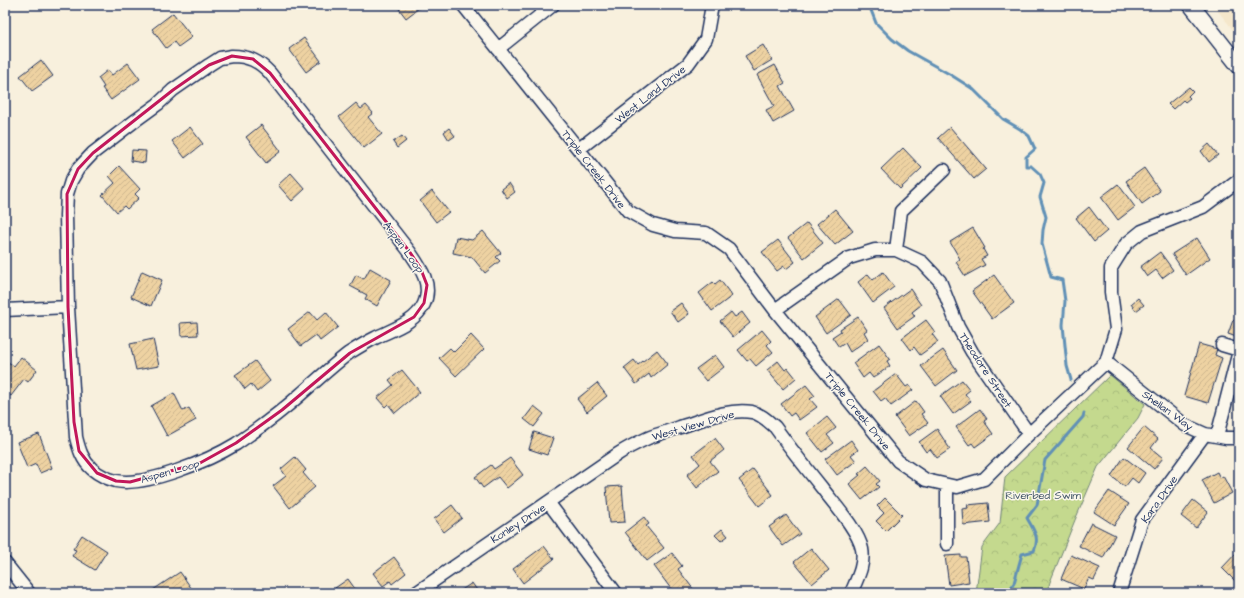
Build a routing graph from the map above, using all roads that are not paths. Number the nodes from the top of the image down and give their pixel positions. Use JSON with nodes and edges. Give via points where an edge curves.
{"nodes":[{"id":1,"x":463,"y":5,"type":"edge"},
{"id":2,"x":553,"y":5,"type":"edge"},
{"id":3,"x":712,"y":5,"type":"edge"},
{"id":4,"x":1191,"y":5,"type":"edge"},
{"id":5,"x":498,"y":49,"type":"junction"},
{"id":6,"x":1239,"y":66,"type":"edge"},
{"id":7,"x":579,"y":149,"type":"junction"},
{"id":8,"x":944,"y":170,"type":"dead end"},
{"id":9,"x":1239,"y":180,"type":"edge"},
{"id":10,"x":896,"y":250,"type":"junction"},
{"id":11,"x":68,"y":307,"type":"junction"},
{"id":12,"x":5,"y":310,"type":"edge"},
{"id":13,"x":775,"y":310,"type":"junction"},
{"id":14,"x":1222,"y":345,"type":"dead end"},
{"id":15,"x":1239,"y":351,"type":"edge"},
{"id":16,"x":1106,"y":362,"type":"junction"},
{"id":17,"x":1029,"y":434,"type":"junction"},
{"id":18,"x":1211,"y":435,"type":"junction"},
{"id":19,"x":1239,"y":438,"type":"edge"},
{"id":20,"x":947,"y":485,"type":"junction"},
{"id":21,"x":548,"y":502,"type":"junction"},
{"id":22,"x":947,"y":544,"type":"dead end"},
{"id":23,"x":5,"y":563,"type":"edge"},
{"id":24,"x":29,"y":593,"type":"edge"},
{"id":25,"x":416,"y":593,"type":"edge"},
{"id":26,"x":616,"y":593,"type":"edge"},
{"id":27,"x":850,"y":593,"type":"edge"},
{"id":28,"x":1119,"y":593,"type":"edge"}],
"edges":[{"from":1,"to":5,"type":"street","name":"Triple Creek Drive"},
{"from":2,"to":5,"type":"street"},
{"from":3,"to":7,"type":"street","name":"West Land Drive","via":[[706,39],[688,64]]},
{"from":4,"to":6,"type":"main road"},
{"from":5,"to":7,"type":"street","name":"Triple Creek Drive"},
{"from":7,"to":13,"type":"street","name":"Triple Creek Drive","via":[[628,211],[653,225],[706,233],[729,249]]},
{"from":8,"to":10,"type":"street","via":[[901,211]]},
{"from":9,"to":16,"type":"street","name":"Triple Creek Drive","via":[[1203,207],[1142,231],[1126,244],[1111,268],[1116,330]]},
{"from":10,"to":13,"type":"street","name":"Theodore Street","via":[[875,250],[849,258]]},
{"from":10,"to":17,"type":"street","name":"Theodore Street","via":[[922,262],[940,281],[958,327],[972,352]]},
{"from":11,"to":11,"type":"street","name":"Aspen Loop","via":[[74,422],[80,451],[87,464],[97,473],[116,481],[130,482],[200,463],[236,443],[282,410],[350,353],[414,317],[424,303],[427,285],[425,276],[409,251],[270,73],[253,59],[232,56],[220,58],[173,90],[93,153],[78,169],[67,194]]},
{"from":11,"to":12,"type":"street"},
{"from":13,"to":20,"type":"street","name":"Triple Creek Drive","via":[[898,461],[926,480]]},
{"from":14,"to":15,"type":"street"},
{"from":15,"to":18,"type":"street"},
{"from":16,"to":17,"type":"street","name":"Triple Creek Drive"},
{"from":16,"to":18,"type":"street","name":"Shellan Way","via":[[1185,425]]},
{"from":17,"to":20,"type":"street","name":"Triple Creek Drive","via":[[984,479],[957,487]]},
{"from":18,"to":19,"type":"street","name":"Shellan Way"},
{"from":18,"to":28,"type":"street","name":"Kara Drive","via":[[1142,520]]},
{"from":20,"to":22,"type":"street"},
{"from":21,"to":25,"type":"street","name":"Konley Drive"},
{"from":21,"to":26,"type":"street","name":"Konley Drive"},
{"from":21,"to":27,"type":"street","name":"West View Drive","via":[[618,454],[649,437],[724,414],[752,412],[775,427],[856,534],[862,549],[862,564]]},
{"from":23,"to":24,"type":"street"}]}
